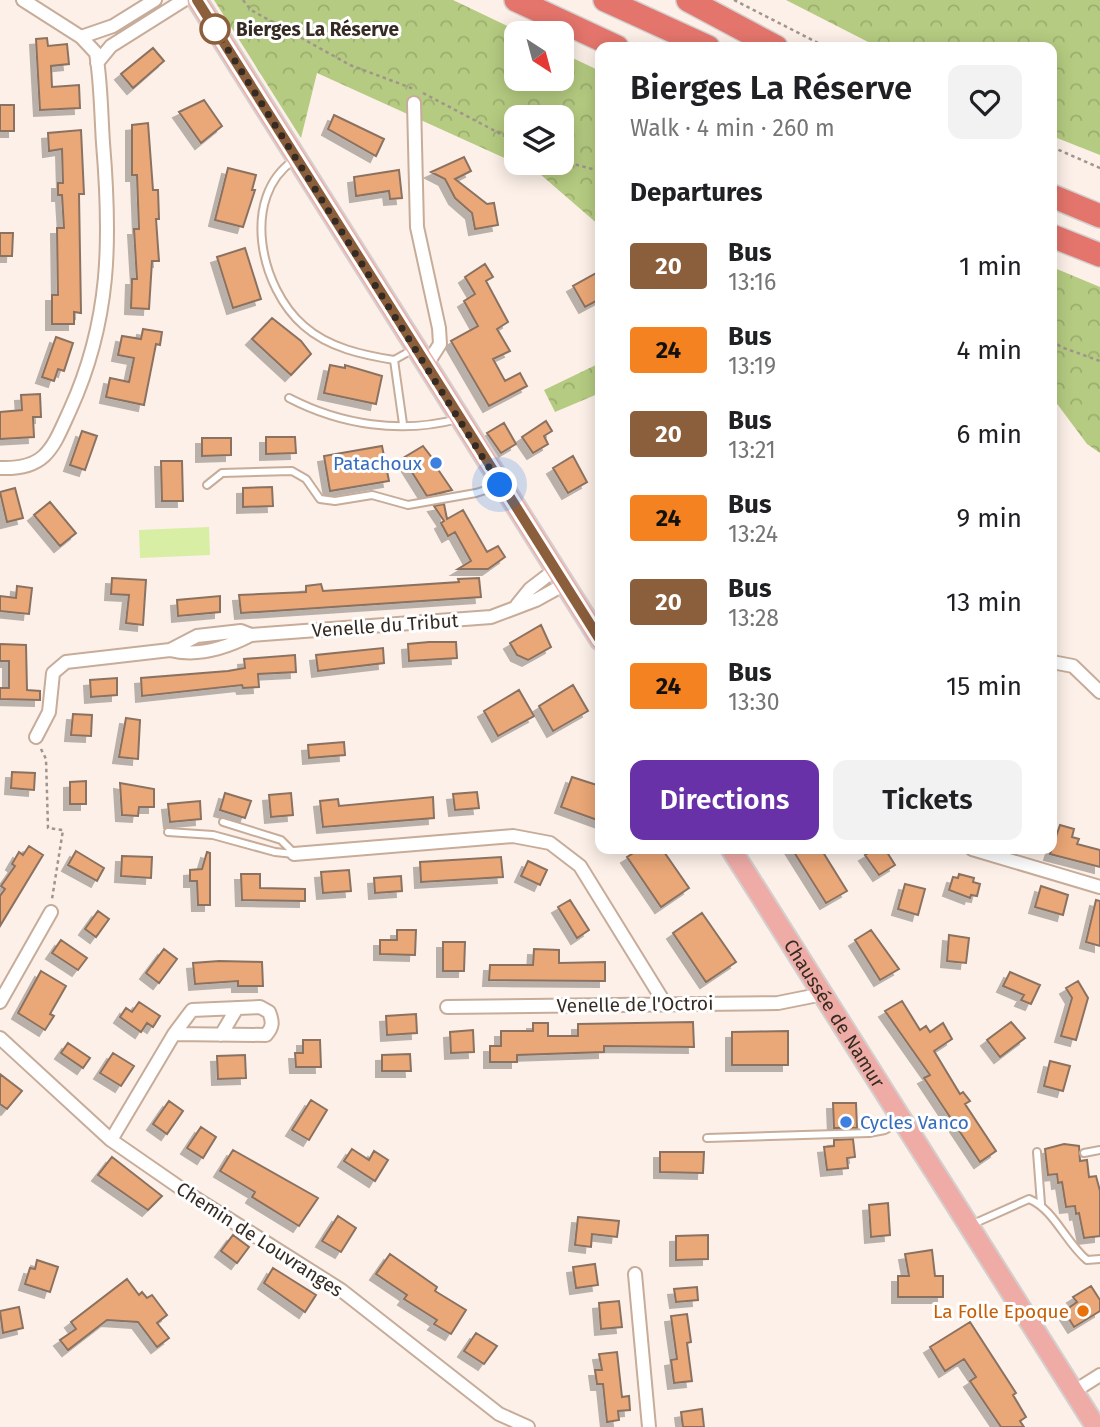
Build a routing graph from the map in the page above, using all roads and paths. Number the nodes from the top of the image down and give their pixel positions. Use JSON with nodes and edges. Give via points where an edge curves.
{"nodes":[{"id":1,"x":23,"y":0,"type":"edge"},
{"id":2,"x":155,"y":0,"type":"edge"},
{"id":3,"x":184,"y":0,"type":"edge"},
{"id":4,"x":197,"y":0,"type":"edge"},
{"id":5,"x":243,"y":0,"type":"edge"},
{"id":6,"x":516,"y":0,"type":"edge"},
{"id":7,"x":605,"y":0,"type":"edge"},
{"id":8,"x":688,"y":0,"type":"edge"},
{"id":9,"x":734,"y":0,"type":"edge"},
{"id":10,"x":81,"y":37,"type":"junction"},
{"id":11,"x":606,"y":42,"type":"edge"},
{"id":12,"x":697,"y":42,"type":"edge"},
{"id":13,"x":767,"y":42,"type":"edge"},
{"id":14,"x":816,"y":42,"type":"edge"},
{"id":15,"x":97,"y":63,"type":"junction"},
{"id":16,"x":414,"y":103,"type":"dead end"},
{"id":17,"x":504,"y":135,"type":"edge"},
{"id":18,"x":1057,"y":149,"type":"edge"},
{"id":19,"x":296,"y":159,"type":"junction"},
{"id":20,"x":574,"y":164,"type":"edge"},
{"id":21,"x":1100,"y":169,"type":"edge"},
{"id":22,"x":595,"y":170,"type":"edge"},
{"id":23,"x":1057,"y":198,"type":"edge"},
{"id":24,"x":1100,"y":216,"type":"edge"},
{"id":25,"x":1057,"y":238,"type":"edge"},
{"id":26,"x":1100,"y":254,"type":"edge"},
{"id":27,"x":1057,"y":344,"type":"edge"},
{"id":28,"x":420,"y":357,"type":"junction"},
{"id":29,"x":394,"y":360,"type":"junction"},
{"id":30,"x":1100,"y":361,"type":"edge"},
{"id":31,"x":289,"y":398,"type":"dead end"},
{"id":32,"x":460,"y":418,"type":"junction"},
{"id":33,"x":403,"y":424,"type":"junction"},
{"id":34,"x":0,"y":468,"type":"edge"},
{"id":35,"x":207,"y":485,"type":"dead end"},
{"id":36,"x":500,"y":485,"type":"junction"},
{"id":37,"x":560,"y":577,"type":"junction"},
{"id":38,"x":595,"y":632,"type":"edge"},
{"id":39,"x":1057,"y":663,"type":"edge"},
{"id":40,"x":1100,"y":692,"type":"edge"},
{"id":41,"x":36,"y":737,"type":"joint"},
{"id":42,"x":223,"y":822,"type":"dead end"},
{"id":43,"x":168,"y":832,"type":"dead end"},
{"id":44,"x":295,"y":854,"type":"junction"},
{"id":45,"x":734,"y":854,"type":"edge"},
{"id":46,"x":989,"y":854,"type":"edge"},
{"id":47,"x":1100,"y":887,"type":"edge"},
{"id":48,"x":51,"y":912,"type":"joint"},
{"id":49,"x":823,"y":995,"type":"junction"},
{"id":50,"x":0,"y":1002,"type":"edge"},
{"id":51,"x":664,"y":1002,"type":"junction"},
{"id":52,"x":447,"y":1007,"type":"dead end"},
{"id":53,"x":237,"y":1008,"type":"junction"},
{"id":54,"x":174,"y":1034,"type":"junction"},
{"id":55,"x":221,"y":1035,"type":"junction"},
{"id":56,"x":0,"y":1038,"type":"edge"},
{"id":57,"x":902,"y":1120,"type":"junction"},
{"id":58,"x":707,"y":1138,"type":"dead end"},
{"id":59,"x":111,"y":1140,"type":"junction"},
{"id":60,"x":1100,"y":1150,"type":"edge"},
{"id":61,"x":1037,"y":1152,"type":"dead end"},
{"id":62,"x":1084,"y":1153,"type":"dead end"},
{"id":63,"x":1041,"y":1204,"type":"junction"},
{"id":64,"x":969,"y":1227,"type":"junction"},
{"id":65,"x":1100,"y":1259,"type":"edge"},
{"id":66,"x":635,"y":1273,"type":"dead end"},
{"id":67,"x":1100,"y":1375,"type":"edge"},
{"id":68,"x":1073,"y":1392,"type":"junction"},
{"id":69,"x":528,"y":1427,"type":"edge"},
{"id":70,"x":649,"y":1427,"type":"edge"},
{"id":71,"x":1096,"y":1427,"type":"edge"}],
"edges":[{"from":1,"to":10,"type":"street"},
{"from":2,"to":10,"type":"street","via":[[113,26]]},
{"from":3,"to":15,"type":"street","via":[[111,46]]},
{"from":4,"to":19,"type":"main road"},
{"from":5,"to":17,"type":"path","via":[[251,10],[339,59],[435,98]]},
{"from":6,"to":11,"type":"highway"},
{"from":7,"to":12,"type":"highway"},
{"from":8,"to":13,"type":"highway"},
{"from":9,"to":14,"type":"path"},
{"from":10,"to":15,"type":"street","via":[[96,53]]},
{"from":15,"to":34,"type":"street","via":[[109,246],[97,334],[81,387],[54,445],[28,467]]},
{"from":16,"to":28,"type":"street","via":[[417,227],[440,344]]},
{"from":18,"to":21,"type":"path"},
{"from":19,"to":28,"type":"main road"},
{"from":19,"to":29,"type":"lane","via":[[276,175],[264,212],[263,252],[275,289],[294,317],[318,337],[368,356]]},
{"from":20,"to":22,"type":"path"},
{"from":23,"to":24,"type":"highway"},
{"from":25,"to":26,"type":"highway"},
{"from":27,"to":30,"type":"path"},
{"from":28,"to":29,"type":"lane"},
{"from":28,"to":32,"type":"main road"},
{"from":29,"to":33,"type":"lane"},
{"from":31,"to":33,"type":"lane","via":[[329,417],[365,424]]},
{"from":32,"to":33,"type":"lane"},
{"from":32,"to":36,"type":"main road"},
{"from":35,"to":36,"type":"lane","via":[[222,473],[292,471],[306,479],[320,499],[372,495],[408,505]]},
{"from":36,"to":37,"type":"main road"},
{"from":37,"to":38,"type":"main road"},
{"from":37,"to":41,"type":"street","name":"Venelle du Tribut","via":[[530,589],[517,605],[491,617],[251,635],[241,631],[197,636],[170,650],[66,662],[52,673],[49,712]]},
{"from":39,"to":40,"type":"street","via":[[1073,666]]},
{"from":41,"to":48,"type":"path","via":[[46,759],[48,828],[63,830]]},
{"from":42,"to":44,"type":"lane","via":[[281,840]]},
{"from":43,"to":44,"type":"lane","via":[[213,835]]},
{"from":44,"to":51,"type":"street","via":[[513,836],[550,843],[580,866]]},
{"from":45,"to":49,"type":"main road","name":"Chaussée de Namur"},
{"from":46,"to":47,"type":"street"},
{"from":48,"to":50,"type":"street"},
{"from":49,"to":51,"type":"street","name":"Venelle de l'Octroi","via":[[778,1003]]},
{"from":49,"to":57,"type":"main road","name":"Chaussée de Namur"},
{"from":51,"to":52,"type":"street","name":"Venelle de l'Octroi"},
{"from":53,"to":54,"type":"street","via":[[192,1010]]},
{"from":53,"to":55,"type":"street"},
{"from":53,"to":55,"type":"street","via":[[260,1007],[269,1012],[272,1029],[266,1035]]},
{"from":54,"to":55,"type":"street"},
{"from":54,"to":59,"type":"street"},
{"from":56,"to":59,"type":"street","name":"Chemin de Louvranges"},
{"from":57,"to":58,"type":"lane","via":[[869,1133]]},
{"from":57,"to":64,"type":"main road","name":"Chaussée de Namur"},
{"from":59,"to":69,"type":"street","name":"Chemin de Louvranges","via":[[341,1290],[499,1414]]},
{"from":60,"to":62,"type":"lane"},
{"from":61,"to":63,"type":"lane"},
{"from":63,"to":64,"type":"lane","via":[[1030,1199],[1012,1204]]},
{"from":63,"to":65,"type":"lane","via":[[1078,1253],[1087,1260]]},
{"from":64,"to":68,"type":"main road","name":"Chaussée de Namur"},
{"from":66,"to":70,"type":"street"},
{"from":67,"to":68,"type":"street"},
{"from":68,"to":71,"type":"main road","name":"Chaussée de Namur"}]}
